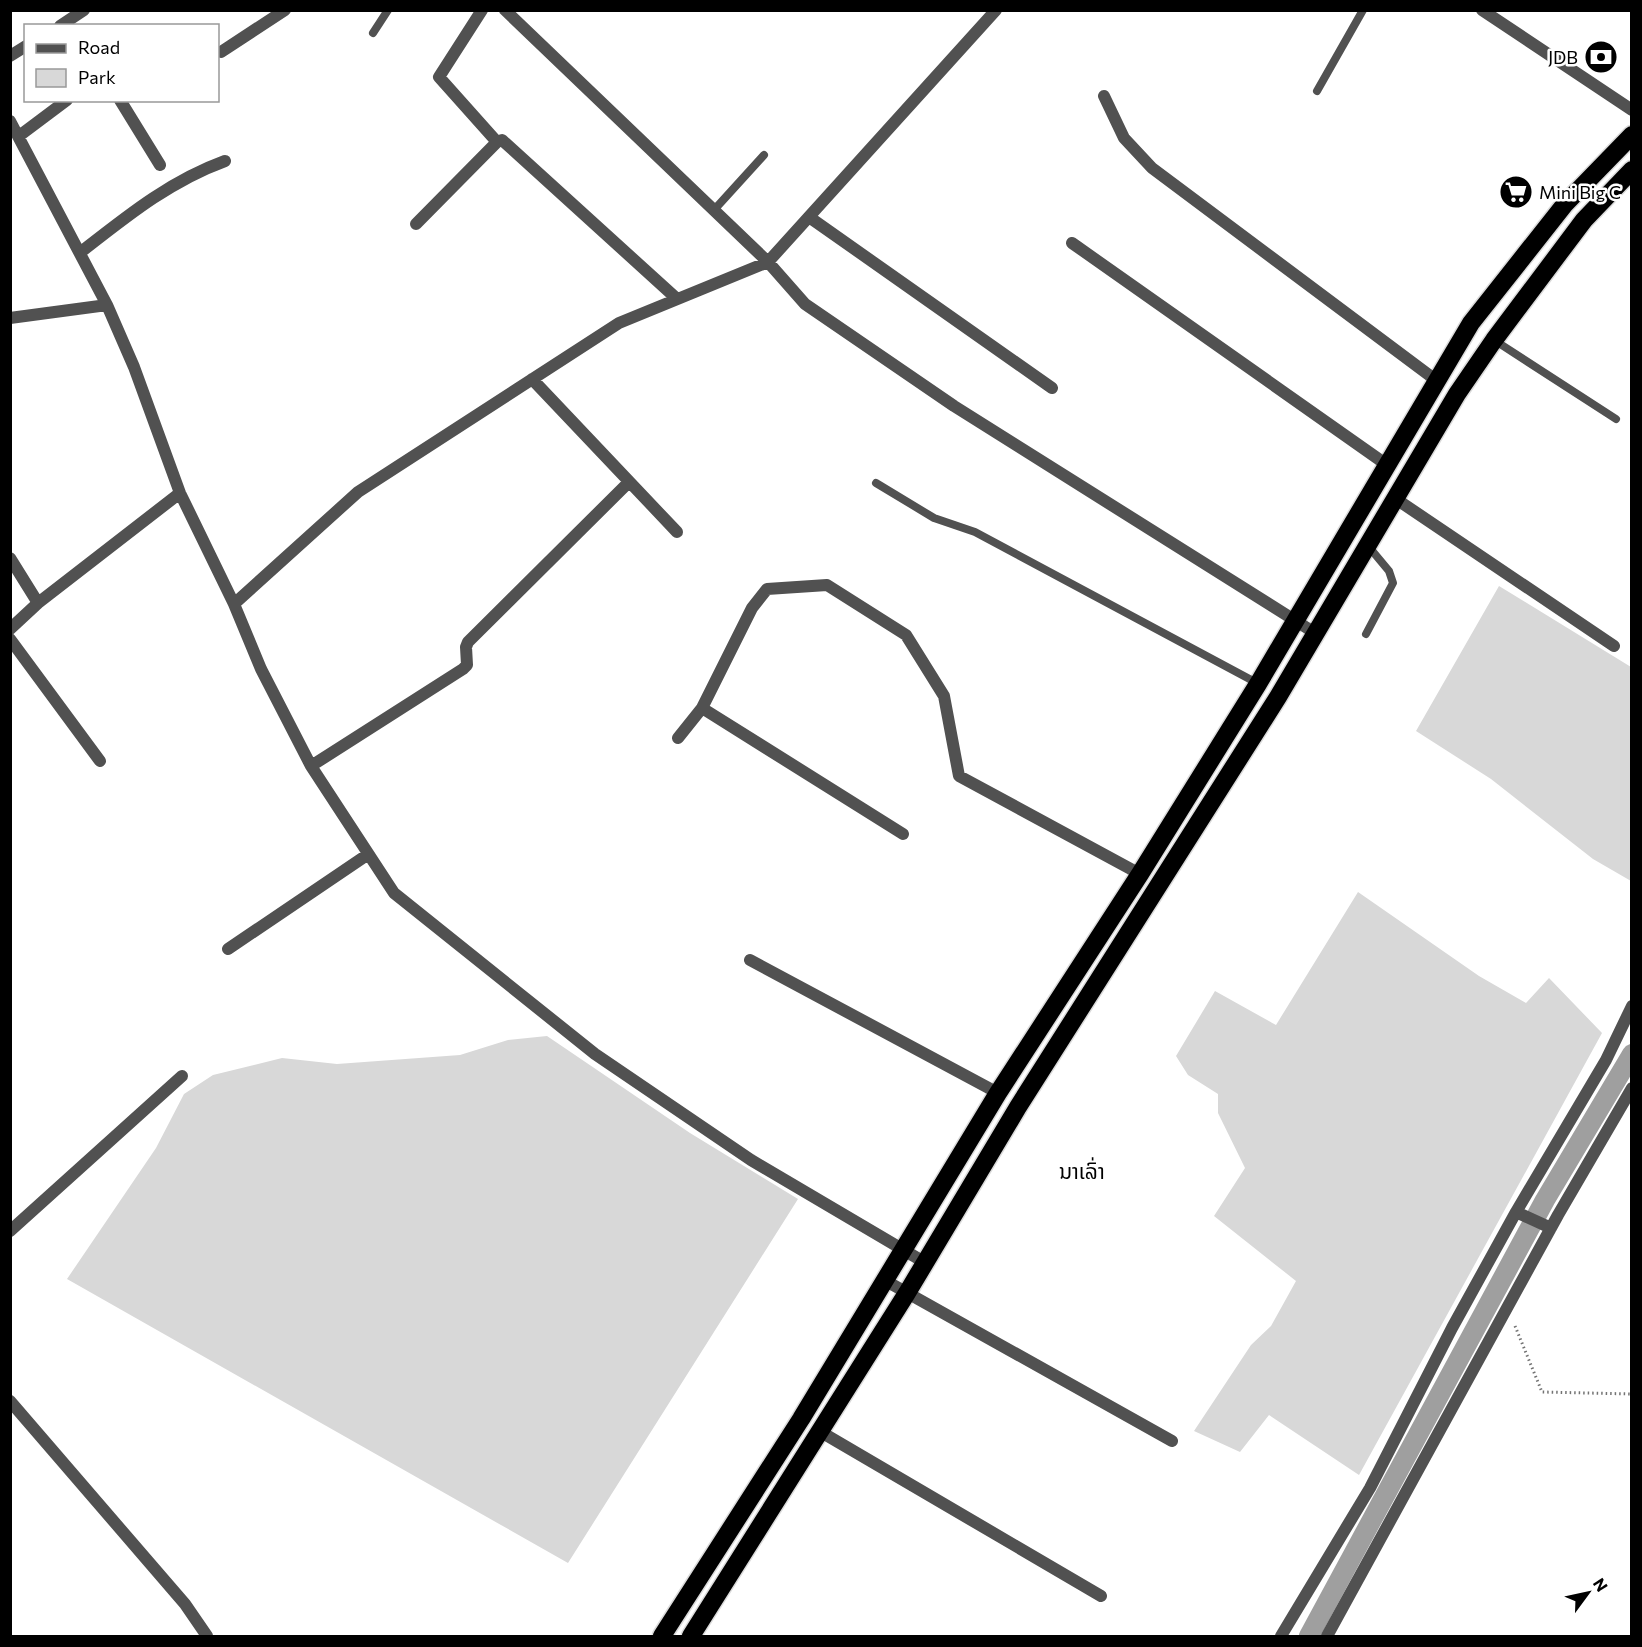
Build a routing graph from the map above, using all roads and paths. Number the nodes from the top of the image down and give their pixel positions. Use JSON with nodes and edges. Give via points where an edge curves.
{"nodes":[{"id":1,"x":84,"y":10,"type":"edge"},
{"id":2,"x":285,"y":10,"type":"edge"},
{"id":3,"x":388,"y":10,"type":"edge"},
{"id":4,"x":482,"y":10,"type":"edge"},
{"id":5,"x":505,"y":10,"type":"edge"},
{"id":6,"x":996,"y":10,"type":"edge"},
{"id":7,"x":1363,"y":10,"type":"edge"},
{"id":8,"x":1482,"y":10,"type":"edge"},
{"id":9,"x":63,"y":24,"type":"edge"},
{"id":10,"x":373,"y":33,"type":"dead end"},
{"id":11,"x":24,"y":47,"type":"edge"},
{"id":12,"x":221,"y":52,"type":"dead end"},
{"id":13,"x":10,"y":56,"type":"edge"},
{"id":14,"x":1317,"y":91,"type":"dead end"},
{"id":15,"x":1104,"y":96,"type":"dead end"},
{"id":16,"x":64,"y":102,"type":"edge"},
{"id":17,"x":121,"y":102,"type":"edge"},
{"id":18,"x":1632,"y":110,"type":"edge"},
{"id":19,"x":10,"y":121,"type":"edge"},
{"id":20,"x":1632,"y":135,"type":"edge"},
{"id":21,"x":19,"y":136,"type":"junction"},
{"id":22,"x":497,"y":142,"type":"junction"},
{"id":23,"x":764,"y":155,"type":"dead end"},
{"id":24,"x":225,"y":161,"type":"dead end"},
{"id":25,"x":160,"y":165,"type":"dead end"},
{"id":26,"x":1632,"y":170,"type":"edge"},
{"id":27,"x":714,"y":210,"type":"junction"},
{"id":28,"x":809,"y":217,"type":"junction"},
{"id":29,"x":416,"y":224,"type":"dead end"},
{"id":30,"x":1072,"y":243,"type":"dead end"},
{"id":31,"x":81,"y":252,"type":"junction"},
{"id":32,"x":768,"y":262,"type":"junction"},
{"id":33,"x":676,"y":298,"type":"junction"},
{"id":34,"x":107,"y":305,"type":"junction"},
{"id":35,"x":10,"y":318,"type":"edge"},
{"id":36,"x":1494,"y":340,"type":"junction"},
{"id":37,"x":532,"y":379,"type":"junction"},
{"id":38,"x":1437,"y":381,"type":"junction"},
{"id":39,"x":1052,"y":388,"type":"dead end"},
{"id":40,"x":1616,"y":420,"type":"dead end"},
{"id":41,"x":1387,"y":465,"type":"junction"},
{"id":42,"x":628,"y":483,"type":"junction"},
{"id":43,"x":876,"y":483,"type":"dead end"},
{"id":44,"x":180,"y":493,"type":"junction"},
{"id":45,"x":1395,"y":499,"type":"junction"},
{"id":46,"x":677,"y":532,"type":"dead end"},
{"id":47,"x":1369,"y":547,"type":"junction"},
{"id":48,"x":10,"y":558,"type":"edge"},
{"id":49,"x":38,"y":603,"type":"junction"},
{"id":50,"x":234,"y":604,"type":"junction"},
{"id":51,"x":1295,"y":620,"type":"junction"},
{"id":52,"x":10,"y":629,"type":"edge"},
{"id":53,"x":1315,"y":633,"type":"junction"},
{"id":54,"x":1366,"y":634,"type":"dead end"},
{"id":55,"x":10,"y":639,"type":"edge"},
{"id":56,"x":1614,"y":646,"type":"dead end"},
{"id":57,"x":1258,"y":684,"type":"junction"},
{"id":58,"x":702,"y":708,"type":"junction"},
{"id":59,"x":678,"y":738,"type":"dead end"},
{"id":60,"x":100,"y":761,"type":"dead end"},
{"id":61,"x":311,"y":766,"type":"junction"},
{"id":62,"x":903,"y":834,"type":"dead end"},
{"id":63,"x":367,"y":855,"type":"junction"},
{"id":64,"x":1140,"y":873,"type":"junction"},
{"id":65,"x":228,"y":949,"type":"dead end"},
{"id":66,"x":750,"y":960,"type":"dead end"},
{"id":67,"x":1632,"y":1006,"type":"edge"},
{"id":68,"x":182,"y":1076,"type":"dead end"},
{"id":69,"x":1632,"y":1088,"type":"edge"},
{"id":70,"x":998,"y":1094,"type":"junction"},
{"id":71,"x":1516,"y":1212,"type":"junction"},
{"id":72,"x":1551,"y":1228,"type":"junction"},
{"id":73,"x":10,"y":1231,"type":"edge"},
{"id":74,"x":903,"y":1250,"type":"junction"},
{"id":75,"x":924,"y":1262,"type":"junction"},
{"id":76,"x":886,"y":1281,"type":"junction"},
{"id":77,"x":907,"y":1293,"type":"junction"},
{"id":78,"x":1507,"y":1307,"type":"junction"},
{"id":79,"x":1632,"y":1394,"type":"edge"},
{"id":80,"x":10,"y":1401,"type":"edge"},
{"id":81,"x":821,"y":1432,"type":"junction"},
{"id":82,"x":1172,"y":1441,"type":"dead end"},
{"id":83,"x":1101,"y":1596,"type":"dead end"},
{"id":84,"x":207,"y":1636,"type":"edge"},
{"id":85,"x":662,"y":1636,"type":"edge"},
{"id":86,"x":691,"y":1636,"type":"edge"},
{"id":87,"x":1281,"y":1636,"type":"edge"},
{"id":88,"x":1327,"y":1636,"type":"edge"}],
"edges":[{"from":1,"to":9,"type":"street"},
{"from":2,"to":12,"type":"street"},
{"from":3,"to":10,"type":"lane"},
{"from":4,"to":22,"type":"street","via":[[439,77]]},
{"from":5,"to":27,"type":"street"},
{"from":6,"to":28,"type":"street"},
{"from":7,"to":14,"type":"lane"},
{"from":8,"to":18,"type":"street"},
{"from":11,"to":13,"type":"street"},
{"from":15,"to":38,"type":"street","via":[[1124,138],[1152,168]]},
{"from":16,"to":21,"type":"street"},
{"from":17,"to":25,"type":"street"},
{"from":19,"to":21,"type":"street"},
{"from":20,"to":38,"type":"highway","via":[[1565,204],[1471,323]]},
{"from":21,"to":31,"type":"street"},
{"from":22,"to":29,"type":"street"},
{"from":22,"to":33,"type":"street","via":[[508,143]]},
{"from":23,"to":27,"type":"lane"},
{"from":24,"to":31,"type":"street","via":[[194,172],[153,196]]},
{"from":26,"to":36,"type":"highway","via":[[1584,220]]},
{"from":27,"to":32,"type":"street"},
{"from":28,"to":32,"type":"street"},
{"from":28,"to":39,"type":"street"},
{"from":30,"to":41,"type":"street"},
{"from":31,"to":34,"type":"street"},
{"from":32,"to":33,"type":"street"},
{"from":32,"to":51,"type":"street","via":[[805,304],[954,406]]},
{"from":33,"to":37,"type":"street","via":[[619,323]]},
{"from":34,"to":35,"type":"street"},
{"from":34,"to":44,"type":"street"},
{"from":36,"to":40,"type":"lane"},
{"from":36,"to":45,"type":"highway"},
{"from":37,"to":42,"type":"street"},
{"from":37,"to":50,"type":"street","via":[[358,492]]},
{"from":38,"to":41,"type":"highway"},
{"from":41,"to":51,"type":"highway"},
{"from":42,"to":46,"type":"street"},
{"from":42,"to":61,"type":"street","via":[[468,642],[467,665],[463,669]]},
{"from":43,"to":57,"type":"lane","via":[[934,518],[975,532]]},
{"from":44,"to":49,"type":"street"},
{"from":44,"to":50,"type":"street"},
{"from":45,"to":47,"type":"highway"},
{"from":45,"to":56,"type":"street"},
{"from":47,"to":53,"type":"highway"},
{"from":47,"to":54,"type":"lane","via":[[1389,571],[1393,583]]},
{"from":48,"to":49,"type":"street"},
{"from":49,"to":52,"type":"street"},
{"from":50,"to":61,"type":"street","via":[[261,669]]},
{"from":51,"to":53,"type":"street"},
{"from":51,"to":57,"type":"highway"},
{"from":53,"to":75,"type":"highway"},
{"from":55,"to":60,"type":"street"},
{"from":57,"to":64,"type":"highway"},
{"from":58,"to":59,"type":"street"},
{"from":58,"to":62,"type":"street"},
{"from":58,"to":64,"type":"street","via":[[752,608],[767,589],[827,585],[906,635],[944,696],[959,776]]},
{"from":61,"to":63,"type":"street"},
{"from":63,"to":65,"type":"street"},
{"from":63,"to":74,"type":"street","via":[[394,893],[595,1054],[751,1160]]},
{"from":64,"to":70,"type":"highway"},
{"from":66,"to":70,"type":"street"},
{"from":67,"to":71,"type":"street","via":[[1606,1060]]},
{"from":68,"to":73,"type":"street"},
{"from":69,"to":72,"type":"street"},
{"from":70,"to":74,"type":"highway"},
{"from":71,"to":72,"type":"street"},
{"from":71,"to":87,"type":"street","via":[[1370,1488]]},
{"from":72,"to":78,"type":"street"},
{"from":74,"to":75,"type":"street"},
{"from":74,"to":76,"type":"highway"},
{"from":75,"to":77,"type":"highway"},
{"from":76,"to":77,"type":"street"},
{"from":76,"to":85,"type":"highway"},
{"from":77,"to":81,"type":"highway"},
{"from":77,"to":82,"type":"street"},
{"from":78,"to":79,"type":"path","via":[[1542,1392]]},
{"from":78,"to":88,"type":"street"},
{"from":80,"to":84,"type":"street","via":[[185,1604]]},
{"from":81,"to":83,"type":"street"},
{"from":81,"to":86,"type":"highway"}]}
